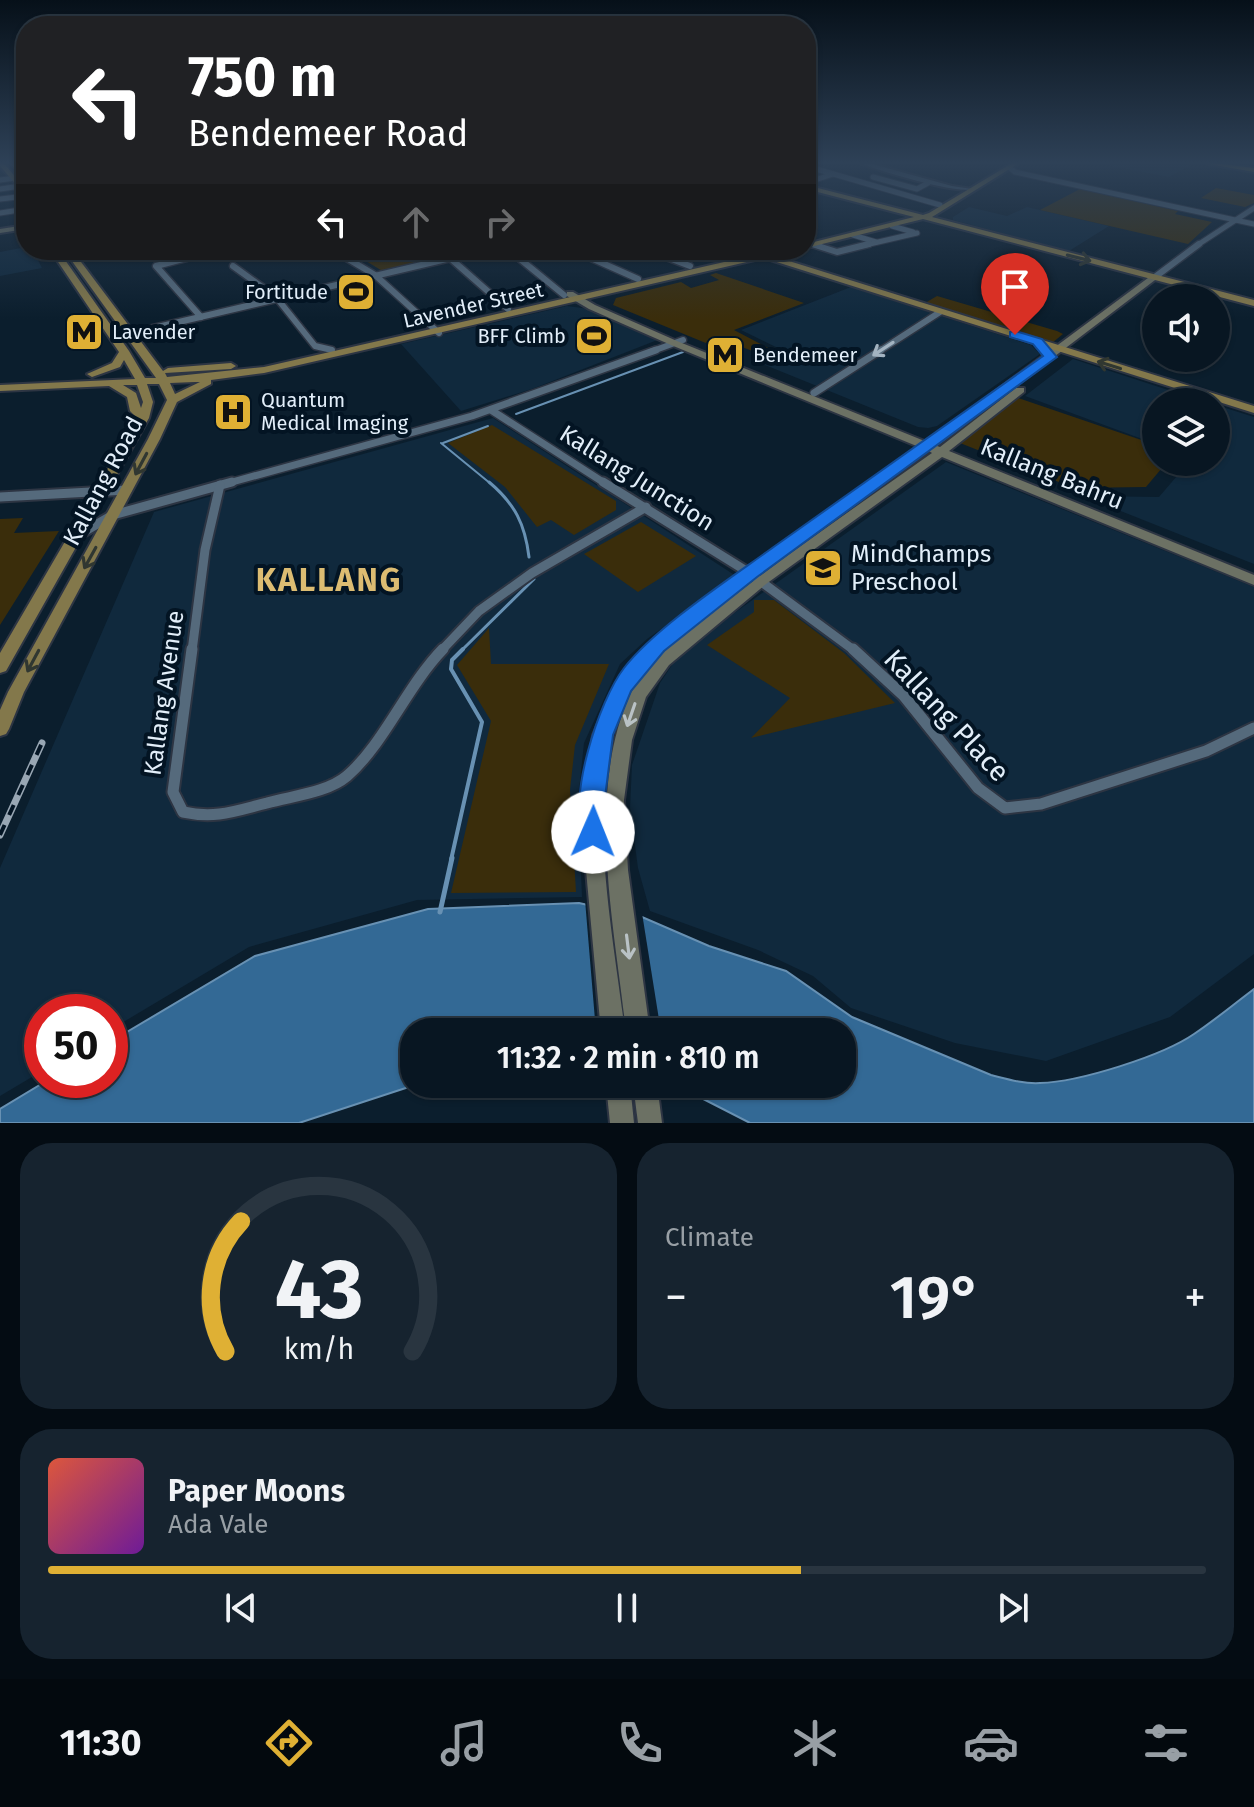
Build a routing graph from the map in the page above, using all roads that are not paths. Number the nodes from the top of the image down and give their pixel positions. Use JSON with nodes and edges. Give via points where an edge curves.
{"nodes":[{"id":1,"x":912,"y":214,"type":"edge"},
{"id":2,"x":925,"y":214,"type":"edge"},
{"id":3,"x":925,"y":214,"type":"edge"},
{"id":4,"x":1207,"y":214,"type":"edge"},
{"id":5,"x":1246,"y":214,"type":"edge"},
{"id":6,"x":921,"y":217,"type":"junction"},
{"id":7,"x":1237,"y":221,"type":"junction"},
{"id":8,"x":1254,"y":224,"type":"edge"},
{"id":9,"x":892,"y":226,"type":"junction"},
{"id":10,"x":853,"y":235,"type":"junction"},
{"id":11,"x":816,"y":240,"type":"edge"},
{"id":12,"x":816,"y":241,"type":"edge"},
{"id":13,"x":878,"y":243,"type":"junction"},
{"id":14,"x":816,"y":245,"type":"edge"},
{"id":15,"x":60,"y":260,"type":"edge"},
{"id":16,"x":75,"y":260,"type":"edge"},
{"id":17,"x":178,"y":260,"type":"edge"},
{"id":18,"x":226,"y":260,"type":"edge"},
{"id":19,"x":350,"y":260,"type":"edge"},
{"id":20,"x":441,"y":260,"type":"edge"},
{"id":21,"x":452,"y":260,"type":"edge"},
{"id":22,"x":522,"y":260,"type":"edge"},
{"id":23,"x":597,"y":260,"type":"edge"},
{"id":24,"x":674,"y":260,"type":"edge"},
{"id":25,"x":718,"y":260,"type":"edge"},
{"id":26,"x":726,"y":260,"type":"edge"},
{"id":27,"x":781,"y":260,"type":"edge"},
{"id":28,"x":690,"y":266,"type":"junction"},
{"id":29,"x":375,"y":275,"type":"junction"},
{"id":30,"x":1163,"y":275,"type":"junction"},
{"id":31,"x":638,"y":279,"type":"junction"},
{"id":32,"x":606,"y":292,"type":"junction"},
{"id":33,"x":572,"y":297,"type":"junction"},
{"id":34,"x":276,"y":299,"type":"junction"},
{"id":35,"x":1254,"y":303,"type":"edge"},
{"id":36,"x":594,"y":305,"type":"junction"},
{"id":37,"x":508,"y":309,"type":"junction"},
{"id":38,"x":940,"y":312,"type":"junction"},
{"id":39,"x":200,"y":316,"type":"junction"},
{"id":40,"x":436,"y":329,"type":"junction"},
{"id":41,"x":131,"y":332,"type":"junction"},
{"id":42,"x":678,"y":342,"type":"junction"},
{"id":43,"x":1037,"y":342,"type":"junction"},
{"id":44,"x":313,"y":350,"type":"junction"},
{"id":45,"x":124,"y":351,"type":"junction"},
{"id":46,"x":1066,"y":351,"type":"junction"},
{"id":47,"x":1050,"y":357,"type":"junction"},
{"id":48,"x":92,"y":374,"type":"junction"},
{"id":49,"x":161,"y":376,"type":"junction"},
{"id":50,"x":222,"y":376,"type":"junction"},
{"id":51,"x":140,"y":377,"type":"junction"},
{"id":52,"x":0,"y":381,"type":"edge"},
{"id":53,"x":111,"y":383,"type":"junction"},
{"id":54,"x":0,"y":388,"type":"edge"},
{"id":55,"x":814,"y":393,"type":"junction"},
{"id":56,"x":172,"y":400,"type":"junction"},
{"id":57,"x":491,"y":410,"type":"junction"},
{"id":58,"x":1254,"y":410,"type":"edge"},
{"id":59,"x":143,"y":418,"type":"junction"},
{"id":60,"x":939,"y":446,"type":"junction"},
{"id":61,"x":220,"y":485,"type":"junction"},
{"id":62,"x":127,"y":490,"type":"junction"},
{"id":63,"x":103,"y":491,"type":"junction"},
{"id":64,"x":0,"y":497,"type":"edge"},
{"id":65,"x":646,"y":507,"type":"junction"},
{"id":66,"x":113,"y":515,"type":"junction"},
{"id":67,"x":78,"y":535,"type":"junction"},
{"id":68,"x":1254,"y":570,"type":"edge"},
{"id":69,"x":755,"y":577,"type":"junction"},
{"id":70,"x":1254,"y":580,"type":"edge"},
{"id":71,"x":0,"y":667,"type":"edge"},
{"id":72,"x":1254,"y":728,"type":"edge"},
{"id":73,"x":0,"y":729,"type":"edge"},
{"id":74,"x":612,"y":1018,"type":"edge"},
{"id":75,"x":636,"y":1018,"type":"edge"},
{"id":76,"x":619,"y":1098,"type":"edge"},
{"id":77,"x":647,"y":1098,"type":"edge"},
{"id":78,"x":622,"y":1123,"type":"edge"},
{"id":79,"x":650,"y":1123,"type":"edge"}],
"edges":[{"from":1,"to":6,"type":"main road"},
{"from":2,"to":6,"type":"main road"},
{"from":3,"to":6,"type":"main road"},
{"from":4,"to":7,"type":"street"},
{"from":5,"to":7,"type":"street"},
{"from":6,"to":9,"type":"main road"},
{"from":6,"to":11,"type":"main road"},
{"from":6,"to":30,"type":"main road","one_way":true},
{"from":7,"to":8,"type":"street"},
{"from":7,"to":30,"type":"street"},
{"from":9,"to":10,"type":"main road"},
{"from":9,"to":13,"type":"street","via":[[917,233]]},
{"from":10,"to":12,"type":"main road"},
{"from":10,"to":13,"type":"street"},
{"from":13,"to":14,"type":"street","via":[[837,252]]},
{"from":15,"to":45,"type":"main road"},
{"from":16,"to":41,"type":"main road","name":"Kallang Road"},
{"from":17,"to":39,"type":"street","via":[[156,266]]},
{"from":18,"to":34,"type":"street"},
{"from":19,"to":29,"type":"street"},
{"from":20,"to":29,"type":"street"},
{"from":21,"to":37,"type":"street"},
{"from":22,"to":33,"type":"street"},
{"from":23,"to":31,"type":"street"},
{"from":24,"to":28,"type":"street"},
{"from":25,"to":28,"type":"main road","name":"Lavender Street"},
{"from":26,"to":32,"type":"main road","name":"Lavender Street"},
{"from":27,"to":38,"type":"main road"},
{"from":28,"to":31,"type":"main road","name":"Lavender Street"},
{"from":29,"to":34,"type":"street"},
{"from":29,"to":40,"type":"street"},
{"from":30,"to":35,"type":"main road"},
{"from":30,"to":46,"type":"main road"},
{"from":31,"to":33,"type":"main road","name":"Lavender Street"},
{"from":32,"to":33,"type":"main road","name":"Lavender Street"},
{"from":32,"to":36,"type":"main road"},
{"from":33,"to":36,"type":"main road"},
{"from":33,"to":36,"type":"main road","name":"Kallang Bahru"},
{"from":33,"to":37,"type":"main road","name":"Lavender Street"},
{"from":33,"to":40,"type":"main road","name":"Lavender Street"},
{"from":34,"to":39,"type":"street"},
{"from":34,"to":44,"type":"street"},
{"from":36,"to":42,"type":"main road","name":"Kallang Bahru"},
{"from":37,"to":40,"type":"main road","name":"Lavender Street"},
{"from":38,"to":43,"type":"main road"},
{"from":38,"to":55,"type":"street","one_way":true},
{"from":39,"to":41,"type":"street"},
{"from":40,"to":44,"type":"main road","name":"Lavender Street"},
{"from":40,"to":50,"type":"main road","name":"Lavender Street","via":[[294,365]]},
{"from":41,"to":49,"type":"main road","name":"Kallang Road"},
{"from":42,"to":55,"type":"main road","name":"Kallang Bahru"},
{"from":42,"to":57,"type":"street"},
{"from":42,"to":60,"type":"main road","name":"Kallang Bahru"},
{"from":43,"to":46,"type":"main road"},
{"from":43,"to":47,"type":"main road"},
{"from":44,"to":49,"type":"main road","name":"Lavender Street"},
{"from":45,"to":48,"type":"main road","via":[[116,365]]},
{"from":45,"to":51,"type":"main road"},
{"from":46,"to":47,"type":"main road"},
{"from":58,"to":46,"type":"main road","one_way":true},
{"from":46,"to":60,"type":"main road"},
{"from":47,"to":60,"type":"main road"},
{"from":48,"to":51,"type":"main road"},
{"from":48,"to":52,"type":"main road"},
{"from":49,"to":50,"type":"main road","name":"Lavender Street"},
{"from":49,"to":51,"type":"main road"},
{"from":49,"to":56,"type":"main road","name":"Kallang Road"},
{"from":50,"to":56,"type":"main road"},
{"from":51,"to":53,"type":"main road"},
{"from":51,"to":59,"type":"main road","name":"Kallang Road","via":[[148,402]]},
{"from":53,"to":54,"type":"main road"},
{"from":53,"to":59,"type":"main road","via":[[132,395]]},
{"from":55,"to":60,"type":"main road","name":"Kallang Bahru"},
{"from":56,"to":62,"type":"main road","name":"Kallang Road","one_way":true},
{"from":57,"to":61,"type":"street"},
{"from":57,"to":65,"type":"street","name":"Kallang Junction"},
{"from":59,"to":63,"type":"main road","name":"Kallang Road"},
{"from":60,"to":68,"type":"main road","name":"Kallang Bahru"},
{"from":60,"to":69,"type":"main road"},
{"from":60,"to":70,"type":"main road","name":"Kallang Bahru"},
{"from":61,"to":65,"type":"street","name":"Kallang Avenue","via":[[205,550],[173,792],[183,812],[208,817],[319,789],[346,777],[422,670],[479,611],[532,573]]},
{"from":61,"to":66,"type":"street"},
{"from":62,"to":63,"type":"street"},
{"from":62,"to":66,"type":"main road","name":"Kallang Road"},
{"from":63,"to":64,"type":"street"},
{"from":63,"to":67,"type":"main road","name":"Kallang Road"},
{"from":65,"to":69,"type":"street","name":"Kallang Junction"},
{"from":66,"to":67,"type":"street"},
{"from":66,"to":73,"type":"main road","name":"Kallang Road","one_way":true},
{"from":67,"to":71,"type":"main road","name":"Kallang Road"},
{"from":69,"to":72,"type":"street","name":"Kallang Place","via":[[808,613],[893,684],[976,786],[1008,809],[1041,804],[1206,751]]},
{"from":69,"to":74,"type":"main road","via":[[657,646],[621,689],[602,735],[593,797]]},
{"from":69,"to":75,"type":"main road","one_way":true,"via":[[663,661],[638,695],[618,765],[618,870]]},
{"from":76,"to":78,"type":"main road"},
{"from":77,"to":79,"type":"main road"}]}
